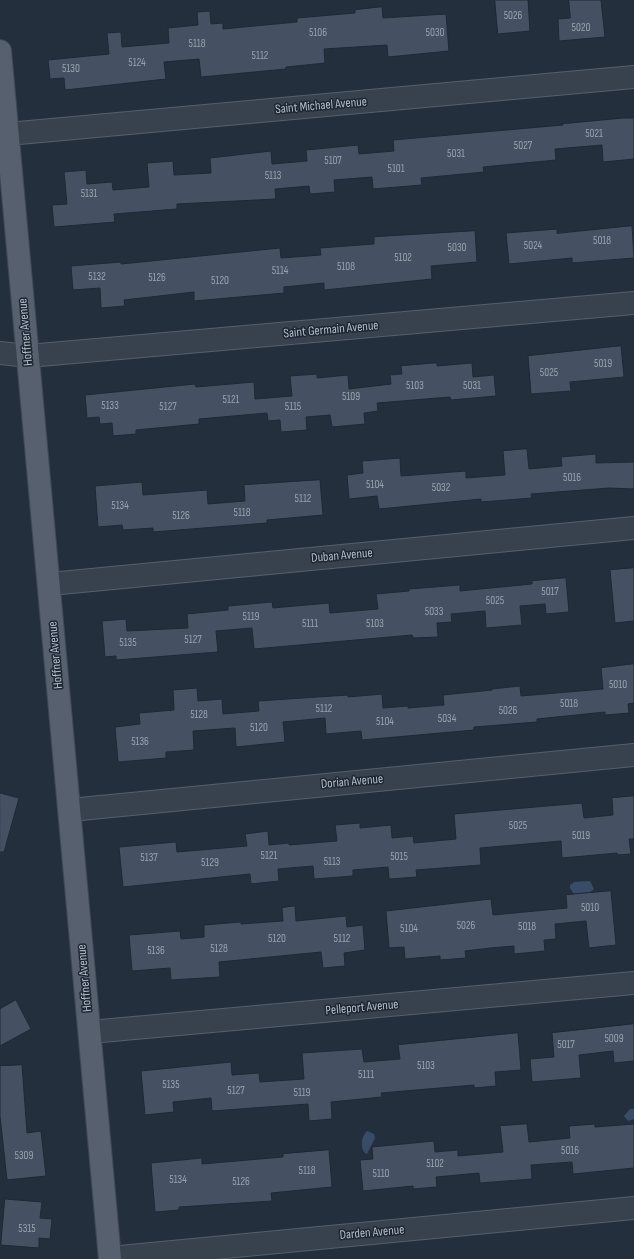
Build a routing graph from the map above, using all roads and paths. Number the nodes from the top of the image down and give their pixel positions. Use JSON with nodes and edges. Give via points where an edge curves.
{"nodes":[{"id":1,"x":0,"y":51,"type":"edge"},
{"id":2,"x":634,"y":77,"type":"edge"},
{"id":3,"x":8,"y":134,"type":"junction"},
{"id":4,"x":634,"y":303,"type":"edge"},
{"id":5,"x":0,"y":353,"type":"edge"},
{"id":6,"x":28,"y":356,"type":"junction"},
{"id":7,"x":0,"y":367,"type":"edge"},
{"id":8,"x":634,"y":528,"type":"edge"},
{"id":9,"x":50,"y":584,"type":"junction"},
{"id":10,"x":634,"y":755,"type":"edge"},
{"id":11,"x":70,"y":810,"type":"junction"},
{"id":12,"x":634,"y":983,"type":"edge"},
{"id":13,"x":90,"y":1032,"type":"junction"},
{"id":14,"x":634,"y":1208,"type":"edge"},
{"id":15,"x":110,"y":1259,"type":"edge"}],
"edges":[{"from":1,"to":3,"type":"main road","name":"Hoffner Avenue"},
{"from":2,"to":3,"type":"street","name":"Saint Michael Avenue"},
{"from":3,"to":6,"type":"main road","name":"Hoffner Avenue"},
{"from":4,"to":6,"type":"street","name":"Saint Germain Avenue"},
{"from":5,"to":6,"type":"street"},
{"from":6,"to":7,"type":"street"},
{"from":6,"to":9,"type":"main road","name":"Hoffner Avenue"},
{"from":8,"to":9,"type":"street","name":"Duban Avenue"},
{"from":9,"to":11,"type":"main road","name":"Hoffner Avenue"},
{"from":10,"to":11,"type":"street","name":"Dorian Avenue"},
{"from":11,"to":13,"type":"main road","name":"Hoffner Avenue"},
{"from":12,"to":13,"type":"street","name":"Pelleport Avenue"},
{"from":13,"to":15,"type":"main road","name":"Hoffner Avenue"},
{"from":14,"to":15,"type":"street","name":"Darden Avenue"}]}
